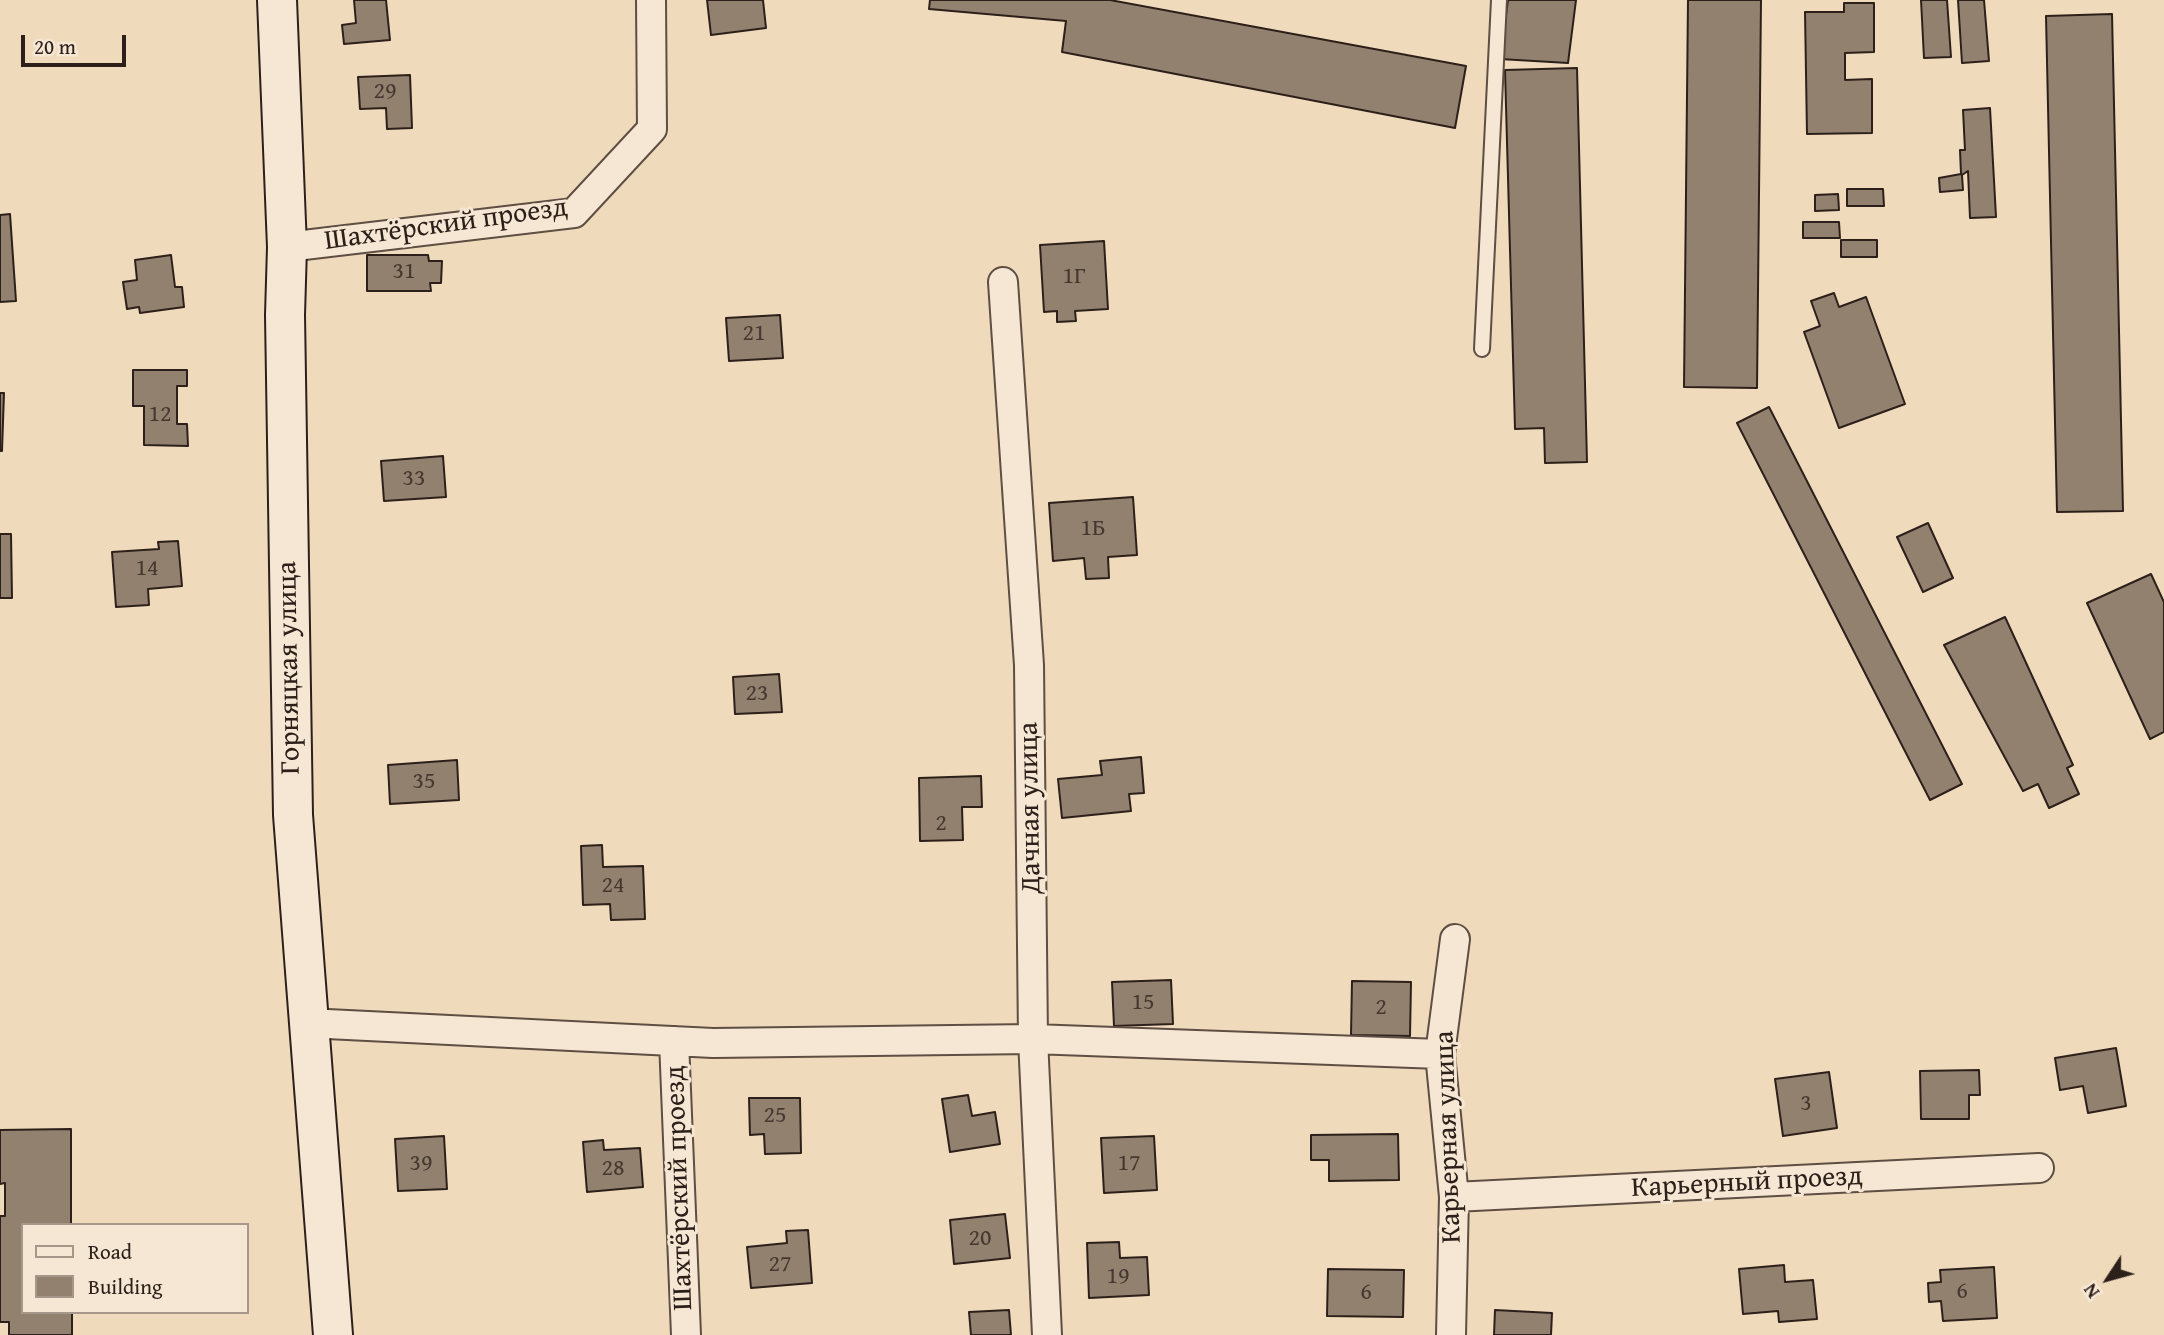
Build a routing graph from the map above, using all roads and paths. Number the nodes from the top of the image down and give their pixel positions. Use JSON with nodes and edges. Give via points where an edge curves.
{"nodes":[{"id":1,"x":276,"y":0,"type":"edge"},
{"id":2,"x":651,"y":0,"type":"edge"},
{"id":3,"x":1499,"y":0,"type":"edge"},
{"id":4,"x":287,"y":247,"type":"junction"},
{"id":5,"x":1003,"y":282,"type":"dead end"},
{"id":6,"x":1482,"y":349,"type":"dead end"},
{"id":7,"x":1455,"y":939,"type":"dead end"},
{"id":8,"x":307,"y":1023,"type":"junction"},
{"id":9,"x":1033,"y":1039,"type":"junction"},
{"id":10,"x":674,"y":1041,"type":"junction"},
{"id":11,"x":1440,"y":1054,"type":"junction"},
{"id":12,"x":2039,"y":1168,"type":"dead end"},
{"id":13,"x":1454,"y":1197,"type":"junction"},
{"id":14,"x":333,"y":1335,"type":"edge"},
{"id":15,"x":686,"y":1335,"type":"edge"},
{"id":16,"x":1047,"y":1335,"type":"edge"},
{"id":17,"x":1451,"y":1335,"type":"edge"}],
"edges":[{"from":1,"to":4,"type":"main road","name":"Горняцкая улица"},
{"from":2,"to":4,"type":"street","name":"Шахтёрский проезд","via":[[652,129],[574,213]]},
{"from":3,"to":6,"type":"lane"},
{"from":4,"to":8,"type":"main road","name":"Горняцкая улица","via":[[293,815]]},
{"from":5,"to":9,"type":"street","name":"Дачная улица","via":[[1029,665]]},
{"from":7,"to":11,"type":"street","name":"Карьерная улица"},
{"from":8,"to":10,"type":"street"},
{"from":8,"to":14,"type":"main road","name":"Горняцкая улица"},
{"from":9,"to":10,"type":"street"},
{"from":9,"to":11,"type":"street"},
{"from":9,"to":16,"type":"street","name":"Дачная улица"},
{"from":10,"to":15,"type":"street","name":"Шахтёрский проезд"},
{"from":11,"to":13,"type":"street","name":"Карьерная улица"},
{"from":12,"to":13,"type":"street","name":"Карьерный проезд"},
{"from":13,"to":17,"type":"street","name":"Карьерная улица"}]}
